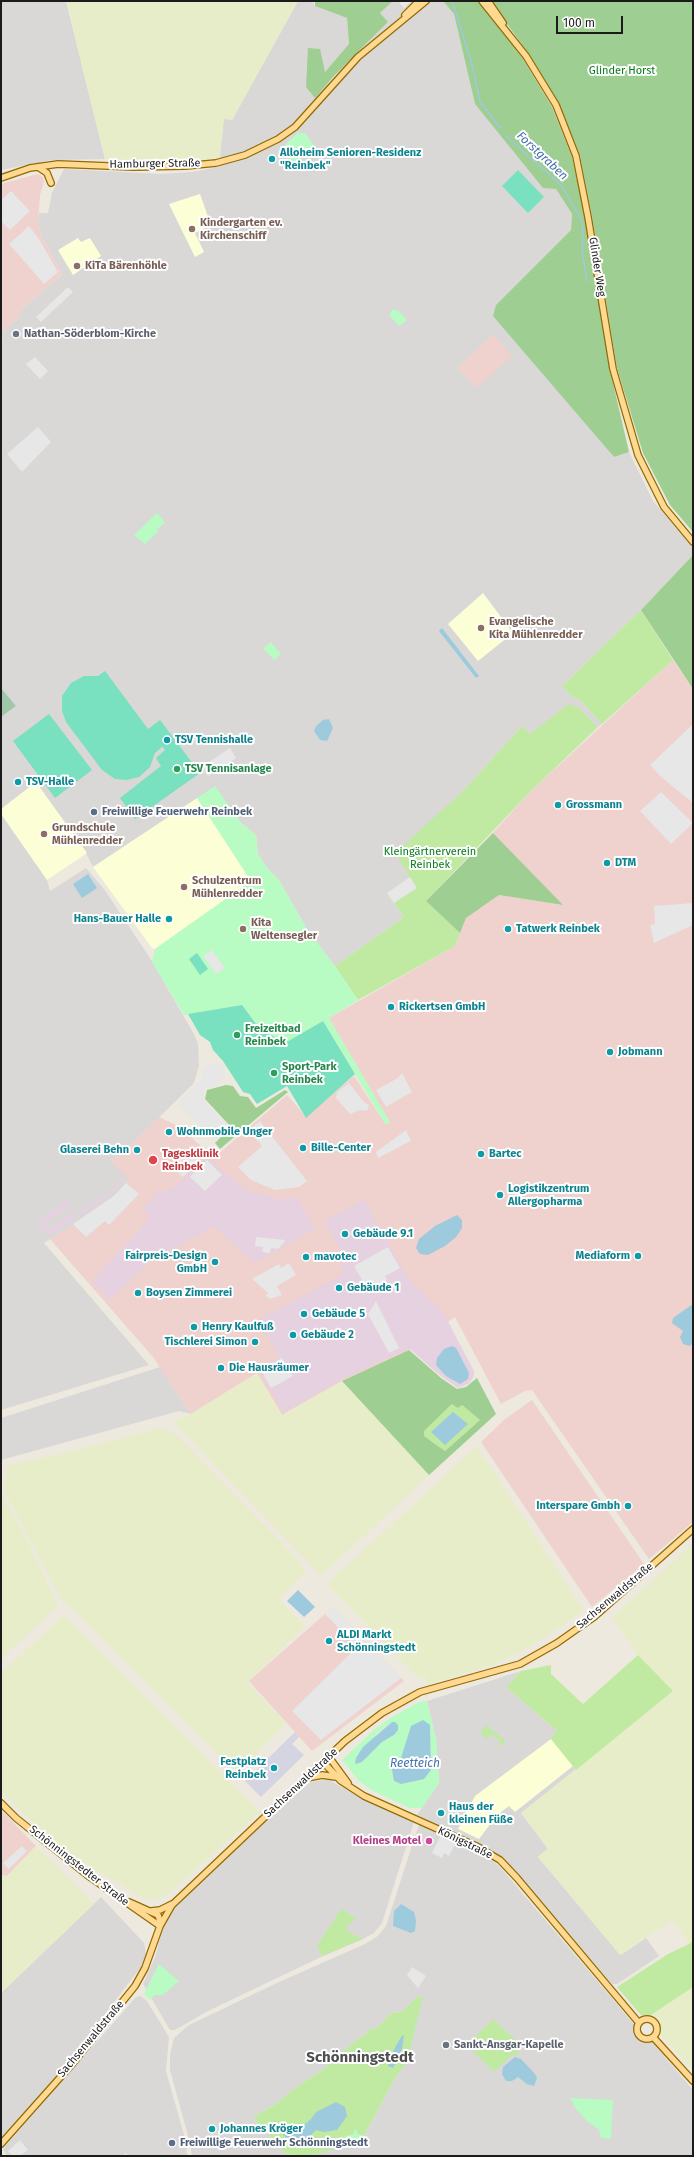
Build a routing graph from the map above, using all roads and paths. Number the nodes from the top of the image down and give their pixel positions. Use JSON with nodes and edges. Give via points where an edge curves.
{"nodes":[{"id":1,"x":419,"y":1,"type":"edge"},
{"id":2,"x":426,"y":1,"type":"edge"},
{"id":3,"x":482,"y":1,"type":"edge"},
{"id":4,"x":488,"y":1,"type":"edge"},
{"id":5,"x":401,"y":20,"type":"junction"},
{"id":6,"x":512,"y":37,"type":"junction"},
{"id":7,"x":38,"y":167,"type":"junction"},
{"id":8,"x":1,"y":178,"type":"edge"},
{"id":9,"x":51,"y":183,"type":"dead end"},
{"id":10,"x":693,"y":542,"type":"edge"},
{"id":11,"x":693,"y":1529,"type":"edge"},
{"id":12,"x":329,"y":1757,"type":"junction"},
{"id":13,"x":323,"y":1762,"type":"junction"},
{"id":14,"x":336,"y":1777,"type":"junction"},
{"id":15,"x":307,"y":1778,"type":"junction"},
{"id":16,"x":350,"y":1787,"type":"junction"},
{"id":17,"x":1,"y":1803,"type":"edge"},
{"id":18,"x":119,"y":1897,"type":"junction"},
{"id":19,"x":174,"y":1902,"type":"junction"},
{"id":20,"x":150,"y":1911,"type":"junction"},
{"id":21,"x":160,"y":1925,"type":"junction"},
{"id":22,"x":640,"y":2023,"type":"junction"},
{"id":23,"x":653,"y":2037,"type":"junction"},
{"id":24,"x":693,"y":2081,"type":"edge"},
{"id":25,"x":1,"y":2144,"type":"edge"}],
"edges":[{"from":1,"to":5,"type":"main road","name":"Hamburger Straße"},
{"from":2,"to":5,"type":"main road","name":"Hamburger Straße"},
{"from":3,"to":6,"type":"main road","name":"Glinder Weg"},
{"from":4,"to":6,"type":"main road"},
{"from":5,"to":7,"type":"main road","name":"Hamburger Straße","via":[[348,67],[301,121],[278,139],[257,150],[216,163],[185,166],[75,164]]},
{"from":6,"to":10,"type":"main road","name":"Glinder Weg","via":[[556,105],[576,156],[613,369],[638,455],[664,507]]},
{"from":7,"to":8,"type":"main road","name":"Hamburger Straße"},
{"from":7,"to":9,"type":"main road","via":[[47,173]]},
{"from":11,"to":12,"type":"main road","name":"Sachsenwaldstraße","via":[[594,1617],[557,1643],[520,1664],[457,1680],[406,1698],[363,1727]]},
{"from":12,"to":13,"type":"main road","name":"Sachsenwaldstraße"},
{"from":12,"to":16,"type":"main road"},
{"from":13,"to":14,"type":"main road","name":"Königstraße"},
{"from":13,"to":15,"type":"main road","name":"Sachsenwaldstraße"},
{"from":14,"to":15,"type":"main road","via":[[322,1775]]},
{"from":14,"to":16,"type":"main road","name":"Königstraße"},
{"from":15,"to":19,"type":"main road","name":"Sachsenwaldstraße"},
{"from":16,"to":22,"type":"main road","name":"Königstraße","via":[[364,1796],[478,1847],[500,1860]]},
{"from":17,"to":18,"type":"main road","name":"Schönningstedter Straße","via":[[87,1875]]},
{"from":18,"to":20,"type":"main road"},
{"from":18,"to":21,"type":"main road","name":"Schönningstedter Straße"},
{"from":19,"to":20,"type":"main road","via":[[160,1910]]},
{"from":19,"to":21,"type":"main road","name":"Sachsenwaldstraße"},
{"from":20,"to":21,"type":"main road","via":[[159,1917]]},
{"from":21,"to":25,"type":"main road","name":"Sachsenwaldstraße","via":[[143,1972],[135,1986],[73,2063]]},
{"from":22,"to":23,"type":"main road","via":[[637,2028],[639,2036],[648,2039]]},
{"from":22,"to":23,"type":"main road","via":[[645,2020],[654,2022],[656,2028]]},
{"from":23,"to":24,"type":"main road"}]}
